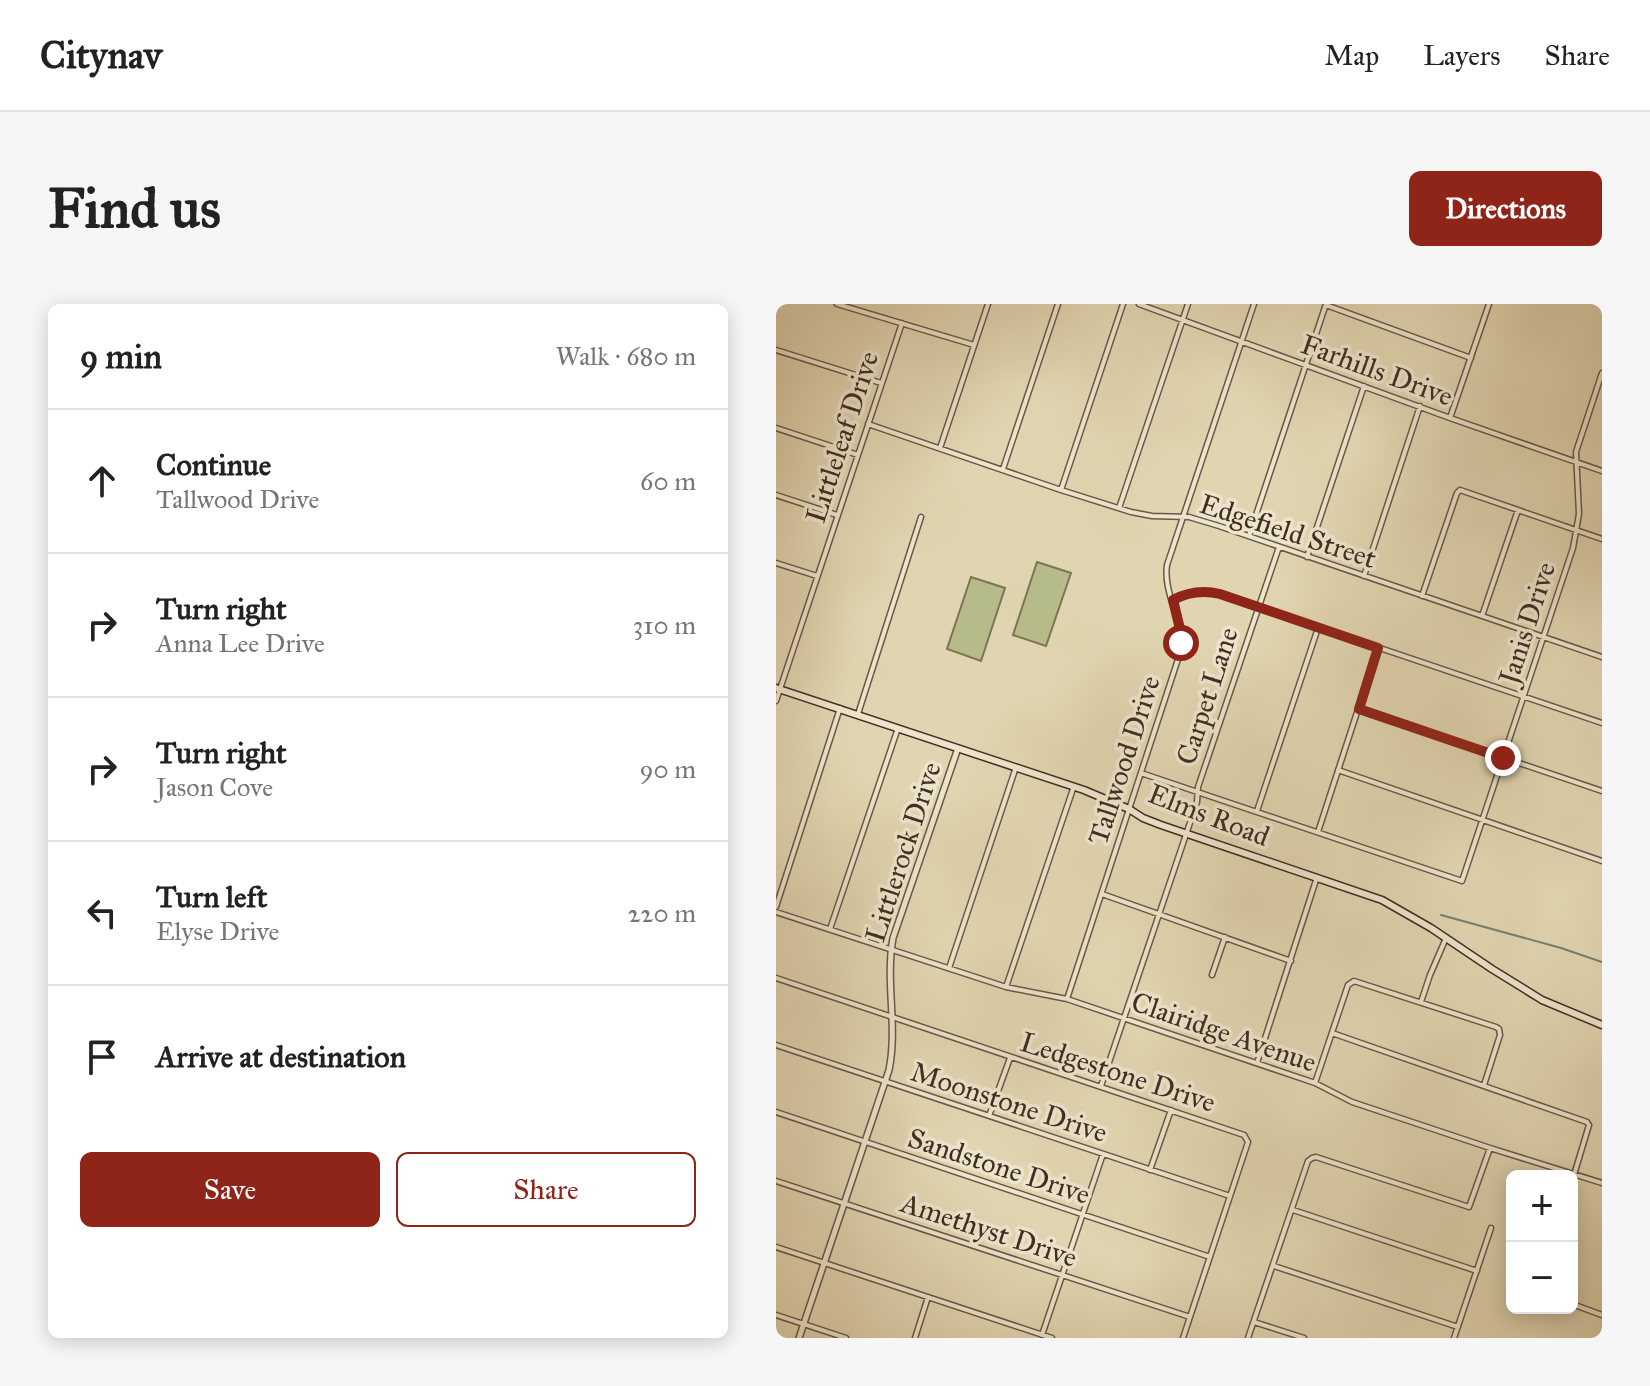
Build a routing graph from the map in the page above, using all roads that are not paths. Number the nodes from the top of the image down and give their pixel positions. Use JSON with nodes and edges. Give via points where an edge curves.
{"nodes":[{"id":1,"x":837,"y":304,"type":"edge"},
{"id":2,"x":988,"y":304,"type":"edge"},
{"id":3,"x":1123,"y":304,"type":"edge"},
{"id":4,"x":1139,"y":304,"type":"edge"},
{"id":5,"x":1188,"y":304,"type":"edge"},
{"id":6,"x":1254,"y":304,"type":"edge"},
{"id":7,"x":1326,"y":304,"type":"edge"},
{"id":8,"x":1489,"y":304,"type":"edge"},
{"id":9,"x":1056,"y":305,"type":"edge"},
{"id":10,"x":1183,"y":320,"type":"junction"},
{"id":11,"x":902,"y":323,"type":"junction"},
{"id":12,"x":1241,"y":341,"type":"junction"},
{"id":13,"x":974,"y":345,"type":"junction"},
{"id":14,"x":776,"y":350,"type":"edge"},
{"id":15,"x":1471,"y":358,"type":"junction"},
{"id":16,"x":1306,"y":365,"type":"junction"},
{"id":17,"x":1602,"y":373,"type":"edge"},
{"id":18,"x":881,"y":383,"type":"junction"},
{"id":19,"x":1364,"y":386,"type":"junction"},
{"id":20,"x":1592,"y":401,"type":"junction"},
{"id":21,"x":1602,"y":404,"type":"edge"},
{"id":22,"x":1420,"y":406,"type":"junction"},
{"id":23,"x":1450,"y":418,"type":"junction"},
{"id":24,"x":868,"y":424,"type":"junction"},
{"id":25,"x":776,"y":428,"type":"edge"},
{"id":26,"x":940,"y":448,"type":"junction"},
{"id":27,"x":858,"y":455,"type":"junction"},
{"id":28,"x":1576,"y":462,"type":"junction"},
{"id":29,"x":1003,"y":470,"type":"junction"},
{"id":30,"x":1602,"y":471,"type":"edge"},
{"id":31,"x":1061,"y":490,"type":"junction"},
{"id":32,"x":776,"y":495,"type":"edge"},
{"id":33,"x":1119,"y":508,"type":"junction"},
{"id":34,"x":1518,"y":510,"type":"junction"},
{"id":35,"x":837,"y":515,"type":"junction"},
{"id":36,"x":921,"y":517,"type":"dead end"},
{"id":37,"x":1183,"y":517,"type":"junction"},
{"id":38,"x":1577,"y":530,"type":"junction"},
{"id":39,"x":1249,"y":536,"type":"junction"},
{"id":40,"x":1602,"y":539,"type":"edge"},
{"id":41,"x":1279,"y":547,"type":"junction"},
{"id":42,"x":1307,"y":557,"type":"junction"},
{"id":43,"x":776,"y":563,"type":"edge"},
{"id":44,"x":817,"y":576,"type":"junction"},
{"id":45,"x":1364,"y":576,"type":"junction"},
{"id":46,"x":1422,"y":596,"type":"junction"},
{"id":47,"x":1173,"y":600,"type":"junction"},
{"id":48,"x":1258,"y":607,"type":"junction"},
{"id":49,"x":1482,"y":616,"type":"junction"},
{"id":50,"x":1318,"y":628,"type":"junction"},
{"id":51,"x":1544,"y":637,"type":"junction"},
{"id":52,"x":1378,"y":648,"type":"junction"},
{"id":53,"x":1602,"y":657,"type":"edge"},
{"id":54,"x":778,"y":688,"type":"edge"},
{"id":55,"x":1524,"y":696,"type":"junction"},
{"id":56,"x":776,"y":701,"type":"edge"},
{"id":57,"x":840,"y":708,"type":"junction"},
{"id":58,"x":1359,"y":709,"type":"junction"},
{"id":59,"x":858,"y":714,"type":"junction"},
{"id":60,"x":1602,"y":723,"type":"edge"},
{"id":61,"x":898,"y":728,"type":"junction"},
{"id":62,"x":958,"y":748,"type":"junction"},
{"id":63,"x":1503,"y":758,"type":"junction"},
{"id":64,"x":1016,"y":767,"type":"junction"},
{"id":65,"x":1338,"y":770,"type":"junction"},
{"id":66,"x":1141,"y":773,"type":"junction"},
{"id":67,"x":1074,"y":786,"type":"junction"},
{"id":68,"x":1602,"y":791,"type":"edge"},
{"id":69,"x":1198,"y":792,"type":"junction"},
{"id":70,"x":1129,"y":809,"type":"junction"},
{"id":71,"x":1257,"y":812,"type":"junction"},
{"id":72,"x":1482,"y":820,"type":"junction"},
{"id":73,"x":1318,"y":833,"type":"junction"},
{"id":74,"x":1187,"y":834,"type":"junction"},
{"id":75,"x":1602,"y":861,"type":"edge"},
{"id":76,"x":1317,"y":877,"type":"junction"},
{"id":77,"x":1102,"y":894,"type":"junction"},
{"id":78,"x":776,"y":909,"type":"edge"},
{"id":79,"x":1158,"y":914,"type":"junction"},
{"id":80,"x":830,"y":929,"type":"junction"},
{"id":81,"x":1225,"y":937,"type":"junction"},
{"id":82,"x":1446,"y":938,"type":"junction"},
{"id":83,"x":891,"y":949,"type":"junction"},
{"id":84,"x":1291,"y":961,"type":"junction"},
{"id":85,"x":949,"y":968,"type":"junction"},
{"id":86,"x":1212,"y":975,"type":"dead end"},
{"id":87,"x":776,"y":978,"type":"edge"},
{"id":88,"x":1006,"y":987,"type":"junction"},
{"id":89,"x":1067,"y":999,"type":"junction"},
{"id":90,"x":1421,"y":1002,"type":"junction"},
{"id":91,"x":892,"y":1018,"type":"junction"},
{"id":92,"x":1123,"y":1019,"type":"junction"},
{"id":93,"x":1602,"y":1025,"type":"edge"},
{"id":94,"x":1332,"y":1033,"type":"junction"},
{"id":95,"x":776,"y":1045,"type":"edge"},
{"id":96,"x":1010,"y":1057,"type":"junction"},
{"id":97,"x":1257,"y":1063,"type":"junction"},
{"id":98,"x":885,"y":1081,"type":"junction"},
{"id":99,"x":1315,"y":1083,"type":"junction"},
{"id":100,"x":1484,"y":1085,"type":"junction"},
{"id":101,"x":1101,"y":1086,"type":"junction"},
{"id":102,"x":1171,"y":1110,"type":"junction"},
{"id":103,"x":776,"y":1112,"type":"edge"},
{"id":104,"x":989,"y":1116,"type":"junction"},
{"id":105,"x":864,"y":1142,"type":"junction"},
{"id":106,"x":1490,"y":1148,"type":"junction"},
{"id":107,"x":1103,"y":1154,"type":"junction"},
{"id":108,"x":1150,"y":1170,"type":"junction"},
{"id":109,"x":1558,"y":1170,"type":"edge"},
{"id":110,"x":1575,"y":1170,"type":"edge"},
{"id":111,"x":1578,"y":1176,"type":"edge"},
{"id":112,"x":776,"y":1181,"type":"edge"},
{"id":113,"x":1602,"y":1183,"type":"edge"},
{"id":114,"x":1230,"y":1196,"type":"junction"},
{"id":115,"x":844,"y":1204,"type":"junction"},
{"id":116,"x":1293,"y":1210,"type":"junction"},
{"id":117,"x":1082,"y":1215,"type":"junction"},
{"id":118,"x":1491,"y":1228,"type":"dead end"},
{"id":119,"x":776,"y":1247,"type":"edge"},
{"id":120,"x":1210,"y":1257,"type":"junction"},
{"id":121,"x":825,"y":1263,"type":"junction"},
{"id":122,"x":1274,"y":1266,"type":"junction"},
{"id":123,"x":1477,"y":1271,"type":"junction"},
{"id":124,"x":1062,"y":1275,"type":"junction"},
{"id":125,"x":928,"y":1297,"type":"junction"},
{"id":126,"x":1578,"y":1306,"type":"edge"},
{"id":127,"x":776,"y":1315,"type":"edge"},
{"id":128,"x":1602,"y":1315,"type":"edge"},
{"id":129,"x":1190,"y":1317,"type":"junction"},
{"id":130,"x":1254,"y":1322,"type":"junction"},
{"id":131,"x":804,"y":1324,"type":"junction"},
{"id":132,"x":1458,"y":1327,"type":"junction"},
{"id":133,"x":1042,"y":1335,"type":"junction"},
{"id":134,"x":799,"y":1338,"type":"edge"},
{"id":135,"x":846,"y":1338,"type":"edge"},
{"id":136,"x":915,"y":1338,"type":"edge"},
{"id":137,"x":1052,"y":1338,"type":"edge"},
{"id":138,"x":1183,"y":1338,"type":"edge"},
{"id":139,"x":1248,"y":1338,"type":"edge"},
{"id":140,"x":1304,"y":1338,"type":"edge"},
{"id":141,"x":1454,"y":1338,"type":"edge"}],
"edges":[{"from":1,"to":11,"type":"street"},
{"from":2,"to":13,"type":"street"},
{"from":3,"to":31,"type":"street"},
{"from":4,"to":10,"type":"street","name":"Farhills Drive"},
{"from":5,"to":10,"type":"street"},
{"from":6,"to":12,"type":"street","name":"Tallwood Drive"},
{"from":7,"to":15,"type":"street"},
{"from":7,"to":16,"type":"street"},
{"from":8,"to":15,"type":"street"},
{"from":9,"to":29,"type":"street"},
{"from":10,"to":12,"type":"street","name":"Farhills Drive"},
{"from":10,"to":33,"type":"street"},
{"from":11,"to":13,"type":"street"},
{"from":11,"to":18,"type":"street","name":"Littleleaf Drive"},
{"from":12,"to":16,"type":"street","name":"Farhills Drive"},
{"from":12,"to":37,"type":"street","name":"Tallwood Drive"},
{"from":13,"to":26,"type":"street"},
{"from":14,"to":18,"type":"street"},
{"from":15,"to":23,"type":"street"},
{"from":16,"to":19,"type":"street","name":"Farhills Drive"},
{"from":16,"to":39,"type":"street"},
{"from":17,"to":20,"type":"street","name":"Janis Drive"},
{"from":18,"to":24,"type":"street","name":"Littleleaf Drive"},
{"from":19,"to":22,"type":"street","name":"Farhills Drive"},
{"from":19,"to":42,"type":"street"},
{"from":20,"to":21,"type":"street"},
{"from":20,"to":28,"type":"street","name":"Janis Drive"},
{"from":22,"to":23,"type":"street","name":"Farhills Drive"},
{"from":22,"to":45,"type":"street"},
{"from":23,"to":28,"type":"street","name":"Farhills Drive"},
{"from":24,"to":26,"type":"street","name":"Edgefield Street"},
{"from":24,"to":27,"type":"street","name":"Littleleaf Drive"},
{"from":25,"to":27,"type":"street"},
{"from":26,"to":29,"type":"street","name":"Edgefield Street"},
{"from":27,"to":35,"type":"street","name":"Littleleaf Drive"},
{"from":28,"to":30,"type":"street","name":"Farhills Drive"},
{"from":28,"to":38,"type":"street","name":"Janis Drive"},
{"from":29,"to":31,"type":"street","name":"Edgefield Street"},
{"from":31,"to":33,"type":"street","name":"Edgefield Street"},
{"from":32,"to":35,"type":"street"},
{"from":33,"to":37,"type":"street","name":"Edgefield Street"},
{"from":34,"to":38,"type":"street"},
{"from":34,"to":46,"type":"street","via":[[1457,491]]},
{"from":34,"to":49,"type":"street"},
{"from":35,"to":44,"type":"street","name":"Littleleaf Drive"},
{"from":36,"to":59,"type":"street"},
{"from":37,"to":39,"type":"street","name":"Edgefield Street"},
{"from":37,"to":47,"type":"street","name":"Tallwood Drive","via":[[1166,573]]},
{"from":38,"to":40,"type":"street"},
{"from":38,"to":51,"type":"street","name":"Janis Drive"},
{"from":39,"to":41,"type":"street","name":"Edgefield Street"},
{"from":41,"to":42,"type":"street","name":"Edgefield Street"},
{"from":41,"to":48,"type":"street","name":"Carpet Lane"},
{"from":42,"to":45,"type":"street","name":"Edgefield Street"},
{"from":43,"to":44,"type":"street"},
{"from":44,"to":54,"type":"street","name":"Littleleaf Drive"},
{"from":45,"to":46,"type":"street","name":"Edgefield Street"},
{"from":46,"to":49,"type":"street","name":"Edgefield Street"},
{"from":47,"to":48,"type":"street","via":[[1212,592]]},
{"from":47,"to":66,"type":"street","name":"Tallwood Drive","via":[[1181,650]]},
{"from":48,"to":50,"type":"street"},
{"from":48,"to":69,"type":"street","name":"Carpet Lane"},
{"from":49,"to":51,"type":"street","name":"Edgefield Street"},
{"from":50,"to":52,"type":"street"},
{"from":50,"to":71,"type":"street"},
{"from":51,"to":53,"type":"street","name":"Edgefield Street"},
{"from":51,"to":55,"type":"street","name":"Janis Drive"},
{"from":52,"to":55,"type":"street"},
{"from":52,"to":58,"type":"street"},
{"from":54,"to":56,"type":"street","name":"Littleleaf Drive"},
{"from":54,"to":57,"type":"main road","name":"Elms Road"},
{"from":55,"to":60,"type":"street"},
{"from":55,"to":63,"type":"street","name":"Janis Drive"},
{"from":57,"to":59,"type":"main road","name":"Elms Road"},
{"from":57,"to":78,"type":"street"},
{"from":58,"to":63,"type":"street"},
{"from":58,"to":65,"type":"street"},
{"from":59,"to":61,"type":"main road","name":"Elms Road"},
{"from":61,"to":62,"type":"main road","name":"Elms Road"},
{"from":61,"to":80,"type":"street"},
{"from":62,"to":64,"type":"main road","name":"Elms Road"},
{"from":62,"to":83,"type":"street","name":"Littlerock Drive"},
{"from":63,"to":68,"type":"street"},
{"from":63,"to":72,"type":"street","name":"Janis Drive"},
{"from":64,"to":67,"type":"main road","name":"Elms Road"},
{"from":64,"to":85,"type":"street"},
{"from":65,"to":72,"type":"street"},
{"from":65,"to":73,"type":"street"},
{"from":66,"to":69,"type":"street"},
{"from":66,"to":70,"type":"street","name":"Tallwood Drive"},
{"from":67,"to":70,"type":"main road","name":"Elms Road"},
{"from":67,"to":88,"type":"street"},
{"from":69,"to":71,"type":"street"},
{"from":69,"to":74,"type":"street","name":"Carpet Lane"},
{"from":70,"to":74,"type":"main road","name":"Elms Road"},
{"from":70,"to":77,"type":"street","name":"Tallwood Drive"},
{"from":71,"to":73,"type":"street"},
{"from":72,"to":73,"type":"street","name":"Janis Drive","via":[[1462,881]]},
{"from":72,"to":75,"type":"street"},
{"from":74,"to":76,"type":"main road","name":"Elms Road"},
{"from":74,"to":79,"type":"street","name":"Carpet Lane"},
{"from":76,"to":82,"type":"main road","name":"Elms Road","via":[[1382,900]]},
{"from":76,"to":84,"type":"street"},
{"from":77,"to":79,"type":"street"},
{"from":77,"to":89,"type":"street","name":"Tallwood Drive"},
{"from":78,"to":80,"type":"street"},
{"from":79,"to":81,"type":"street"},
{"from":79,"to":92,"type":"street","name":"Carpet Lane"},
{"from":80,"to":83,"type":"street","name":"Clairidge Avenue"},
{"from":81,"to":84,"type":"street"},
{"from":81,"to":86,"type":"street"},
{"from":82,"to":90,"type":"street"},
{"from":82,"to":93,"type":"main road","name":"Elms Road","via":[[1542,1000]]},
{"from":83,"to":85,"type":"street","name":"Clairidge Avenue"},
{"from":83,"to":91,"type":"street","name":"Littlerock Drive"},
{"from":84,"to":97,"type":"street"},
{"from":85,"to":88,"type":"street","name":"Clairidge Avenue"},
{"from":87,"to":91,"type":"street","name":"Ledgestone Drive"},
{"from":88,"to":89,"type":"street","name":"Clairidge Avenue"},
{"from":89,"to":92,"type":"street","name":"Clairidge Avenue"},
{"from":90,"to":94,"type":"street","via":[[1353,981]]},
{"from":90,"to":100,"type":"street","via":[[1500,1032]]},
{"from":91,"to":96,"type":"street","name":"Ledgestone Drive"},
{"from":91,"to":98,"type":"street","name":"Littlerock Drive"},
{"from":92,"to":97,"type":"street","name":"Clairidge Avenue"},
{"from":92,"to":101,"type":"street","name":"Carpet Lane"},
{"from":94,"to":99,"type":"street"},
{"from":94,"to":100,"type":"street"},
{"from":95,"to":98,"type":"street","name":"Moonstone Drive"},
{"from":96,"to":101,"type":"street","name":"Ledgestone Drive"},
{"from":96,"to":104,"type":"street"},
{"from":97,"to":99,"type":"street","name":"Clairidge Avenue"},
{"from":98,"to":104,"type":"street","name":"Moonstone Drive"},
{"from":98,"to":105,"type":"street","name":"Littlerock Drive"},
{"from":99,"to":106,"type":"street","name":"Clairidge Avenue","via":[[1352,1102]]},
{"from":100,"to":110,"type":"street","via":[[1588,1123]]},
{"from":101,"to":102,"type":"street","name":"Ledgestone Drive"},
{"from":102,"to":108,"type":"street"},
{"from":102,"to":114,"type":"street","name":"Ledgestone Drive","via":[[1247,1138]]},
{"from":103,"to":105,"type":"street","name":"Sandstone Drive"},
{"from":104,"to":107,"type":"street","name":"Moonstone Drive"},
{"from":105,"to":115,"type":"street","name":"Littlerock Drive"},
{"from":105,"to":117,"type":"street","name":"Sandstone Drive"},
{"from":106,"to":109,"type":"street","name":"Clairidge Avenue"},
{"from":106,"to":116,"type":"street","via":[[1469,1207],[1316,1157],[1308,1161]]},
{"from":107,"to":108,"type":"street","name":"Moonstone Drive"},
{"from":107,"to":117,"type":"street"},
{"from":108,"to":114,"type":"street","name":"Moonstone Drive"},
{"from":111,"to":113,"type":"street","name":"Clairidge Avenue"},
{"from":112,"to":115,"type":"street","name":"Amethyst Drive"},
{"from":114,"to":120,"type":"street","name":"Ledgestone Drive"},
{"from":115,"to":121,"type":"street","name":"Littlerock Drive"},
{"from":115,"to":124,"type":"street","name":"Amethyst Drive"},
{"from":116,"to":122,"type":"street"},
{"from":116,"to":123,"type":"street"},
{"from":117,"to":120,"type":"street","name":"Sandstone Drive"},
{"from":117,"to":124,"type":"street"},
{"from":118,"to":123,"type":"street"},
{"from":119,"to":121,"type":"street"},
{"from":120,"to":129,"type":"street","name":"Ledgestone Drive"},
{"from":121,"to":125,"type":"street"},
{"from":121,"to":131,"type":"street","name":"Littlerock Drive"},
{"from":122,"to":130,"type":"street"},
{"from":122,"to":132,"type":"street"},
{"from":123,"to":132,"type":"street"},
{"from":124,"to":129,"type":"street","name":"Amethyst Drive"},
{"from":124,"to":133,"type":"street"},
{"from":125,"to":133,"type":"street"},
{"from":125,"to":136,"type":"street"},
{"from":126,"to":128,"type":"street"},
{"from":127,"to":131,"type":"street"},
{"from":129,"to":138,"type":"street","name":"Ledgestone Drive"},
{"from":130,"to":139,"type":"street"},
{"from":130,"to":140,"type":"street"},
{"from":131,"to":134,"type":"street","name":"Littlerock Drive"},
{"from":131,"to":135,"type":"street"},
{"from":132,"to":141,"type":"street"},
{"from":133,"to":137,"type":"street"}]}
